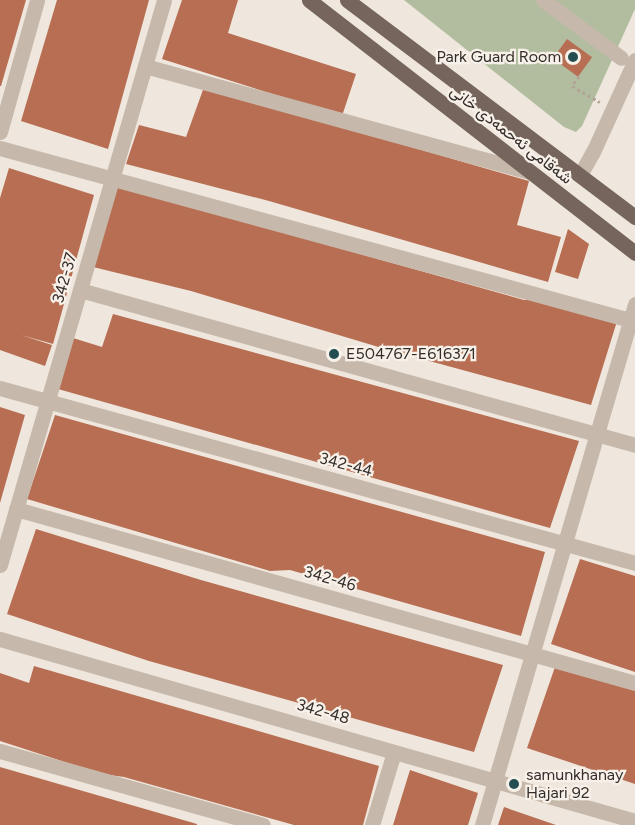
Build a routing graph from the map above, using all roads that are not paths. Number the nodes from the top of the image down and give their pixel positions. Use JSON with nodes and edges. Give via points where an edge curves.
{"nodes":[{"id":1,"x":38,"y":0,"type":"edge"},
{"id":2,"x":164,"y":0,"type":"edge"},
{"id":3,"x":310,"y":0,"type":"edge"},
{"id":4,"x":346,"y":0,"type":"edge"},
{"id":5,"x":543,"y":0,"type":"edge"},
{"id":6,"x":628,"y":59,"type":"edge"},
{"id":7,"x":145,"y":66,"type":"junction"},
{"id":8,"x":0,"y":132,"type":"edge"},
{"id":9,"x":0,"y":148,"type":"edge"},
{"id":10,"x":530,"y":172,"type":"junction"},
{"id":11,"x":580,"y":175,"type":"junction"},
{"id":12,"x":112,"y":180,"type":"junction"},
{"id":13,"x":635,"y":217,"type":"edge"},
{"id":14,"x":635,"y":253,"type":"edge"},
{"id":15,"x":80,"y":290,"type":"junction"},
{"id":16,"x":635,"y":304,"type":"edge"},
{"id":17,"x":630,"y":320,"type":"junction"},
{"id":18,"x":0,"y":388,"type":"edge"},
{"id":19,"x":48,"y":401,"type":"junction"},
{"id":20,"x":597,"y":434,"type":"junction"},
{"id":21,"x":635,"y":444,"type":"edge"},
{"id":22,"x":16,"y":509,"type":"junction"},
{"id":23,"x":565,"y":544,"type":"junction"},
{"id":24,"x":635,"y":563,"type":"edge"},
{"id":25,"x":0,"y":565,"type":"edge"},
{"id":26,"x":0,"y":639,"type":"edge"},
{"id":27,"x":532,"y":654,"type":"junction"},
{"id":28,"x":635,"y":683,"type":"edge"},
{"id":29,"x":0,"y":751,"type":"edge"},
{"id":30,"x":394,"y":752,"type":"junction"},
{"id":31,"x":495,"y":781,"type":"junction"},
{"id":32,"x":635,"y":821,"type":"edge"},
{"id":33,"x":263,"y":825,"type":"edge"},
{"id":34,"x":372,"y":825,"type":"edge"},
{"id":35,"x":482,"y":825,"type":"edge"}],
"edges":[{"from":1,"to":8,"type":"street"},
{"from":2,"to":7,"type":"street","name":"342-37"},
{"from":3,"to":10,"type":"main road","name":"شەقامی ئەحمەدی خانی"},
{"from":4,"to":11,"type":"main road","name":"شەقامی ئەحمەدی خانی"},
{"from":5,"to":6,"type":"street"},
{"from":6,"to":11,"type":"street","via":[[593,152]]},
{"from":7,"to":10,"type":"street"},
{"from":7,"to":12,"type":"street","name":"342-37"},
{"from":9,"to":12,"type":"street"},
{"from":10,"to":14,"type":"main road","name":"شەقامی ئەحمەدی خانی"},
{"from":11,"to":13,"type":"main road","name":"شەقامی ئەحمەدی خانی"},
{"from":12,"to":15,"type":"street","name":"342-37"},
{"from":12,"to":17,"type":"street"},
{"from":15,"to":19,"type":"street","name":"342-37"},
{"from":15,"to":20,"type":"street"},
{"from":16,"to":17,"type":"street"},
{"from":17,"to":20,"type":"street"},
{"from":18,"to":19,"type":"street","name":"342-44"},
{"from":19,"to":22,"type":"street","name":"342-37"},
{"from":19,"to":23,"type":"street","name":"342-44"},
{"from":20,"to":21,"type":"street"},
{"from":20,"to":23,"type":"street"},
{"from":22,"to":25,"type":"street","name":"342-37"},
{"from":22,"to":27,"type":"street","name":"342-46"},
{"from":23,"to":24,"type":"street","name":"342-44"},
{"from":23,"to":27,"type":"street"},
{"from":26,"to":30,"type":"street","name":"342-48"},
{"from":27,"to":28,"type":"street","name":"342-46"},
{"from":27,"to":31,"type":"street"},
{"from":29,"to":33,"type":"street"},
{"from":30,"to":31,"type":"street","name":"342-48"},
{"from":30,"to":34,"type":"street"},
{"from":31,"to":32,"type":"street","name":"342-48"},
{"from":31,"to":35,"type":"street"}]}
